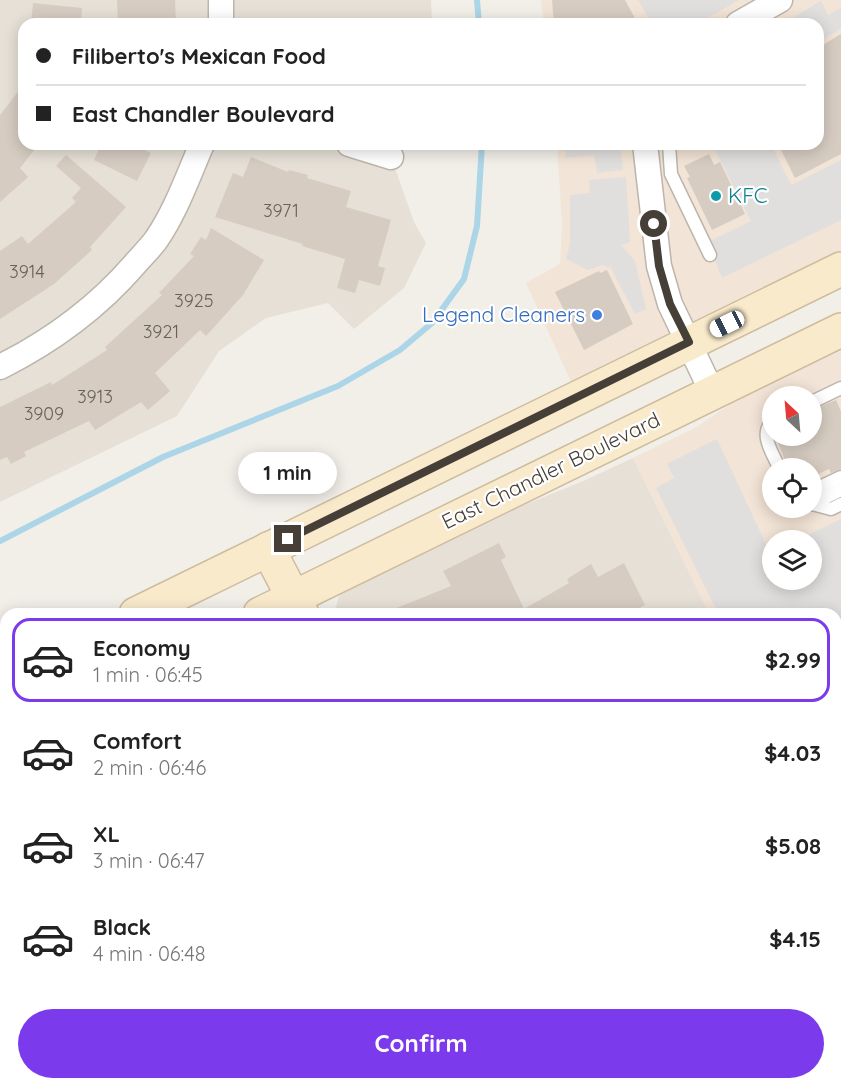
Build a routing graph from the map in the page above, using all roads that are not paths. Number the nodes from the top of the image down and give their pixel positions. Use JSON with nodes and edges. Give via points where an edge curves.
{"nodes":[{"id":1,"x":221,"y":0,"type":"edge"},
{"id":2,"x":780,"y":0,"type":"edge"},
{"id":3,"x":221,"y":18,"type":"edge"},
{"id":4,"x":748,"y":18,"type":"edge"},
{"id":5,"x":199,"y":150,"type":"edge"},
{"id":6,"x":368,"y":150,"type":"edge"},
{"id":7,"x":646,"y":150,"type":"edge"},
{"id":8,"x":669,"y":150,"type":"edge"},
{"id":9,"x":391,"y":157,"type":"dead end"},
{"id":10,"x":710,"y":255,"type":"dead end"},
{"id":11,"x":841,"y":269,"type":"edge"},
{"id":12,"x":841,"y":330,"type":"edge"},
{"id":13,"x":689,"y":342,"type":"junction"},
{"id":14,"x":0,"y":367,"type":"edge"},
{"id":15,"x":841,"y":388,"type":"edge"},
{"id":16,"x":712,"y":392,"type":"junction"},
{"id":17,"x":822,"y":397,"type":"edge"},
{"id":18,"x":841,"y":477,"type":"edge"},
{"id":19,"x":822,"y":486,"type":"edge"},
{"id":20,"x":841,"y":490,"type":"edge"},
{"id":21,"x":822,"y":499,"type":"edge"},
{"id":22,"x":841,"y":504,"type":"edge"},
{"id":23,"x":822,"y":507,"type":"edge"},
{"id":24,"x":268,"y":549,"type":"junction"},
{"id":25,"x":298,"y":605,"type":"edge"},
{"id":26,"x":148,"y":608,"type":"edge"}],
"edges":[{"from":1,"to":3,"type":"street"},
{"from":2,"to":4,"type":"street"},
{"from":5,"to":14,"type":"street","via":[[156,240],[115,288],[76,321]]},
{"from":6,"to":9,"type":"street"},
{"from":7,"to":13,"type":"street","via":[[659,266],[670,304]]},
{"from":8,"to":10,"type":"lane","via":[[671,174]]},
{"from":11,"to":13,"type":"main road"},
{"from":12,"to":16,"type":"main road","name":"East Chandler Boulevard"},
{"from":13,"to":16,"type":"street"},
{"from":13,"to":24,"type":"main road"},
{"from":15,"to":17,"type":"lane"},
{"from":16,"to":25,"type":"main road","name":"East Chandler Boulevard"},
{"from":18,"to":19,"type":"lane"},
{"from":20,"to":21,"type":"lane"},
{"from":22,"to":23,"type":"lane","via":[[831,509]]},
{"from":24,"to":25,"type":"main road"},
{"from":24,"to":26,"type":"main road"}]}
